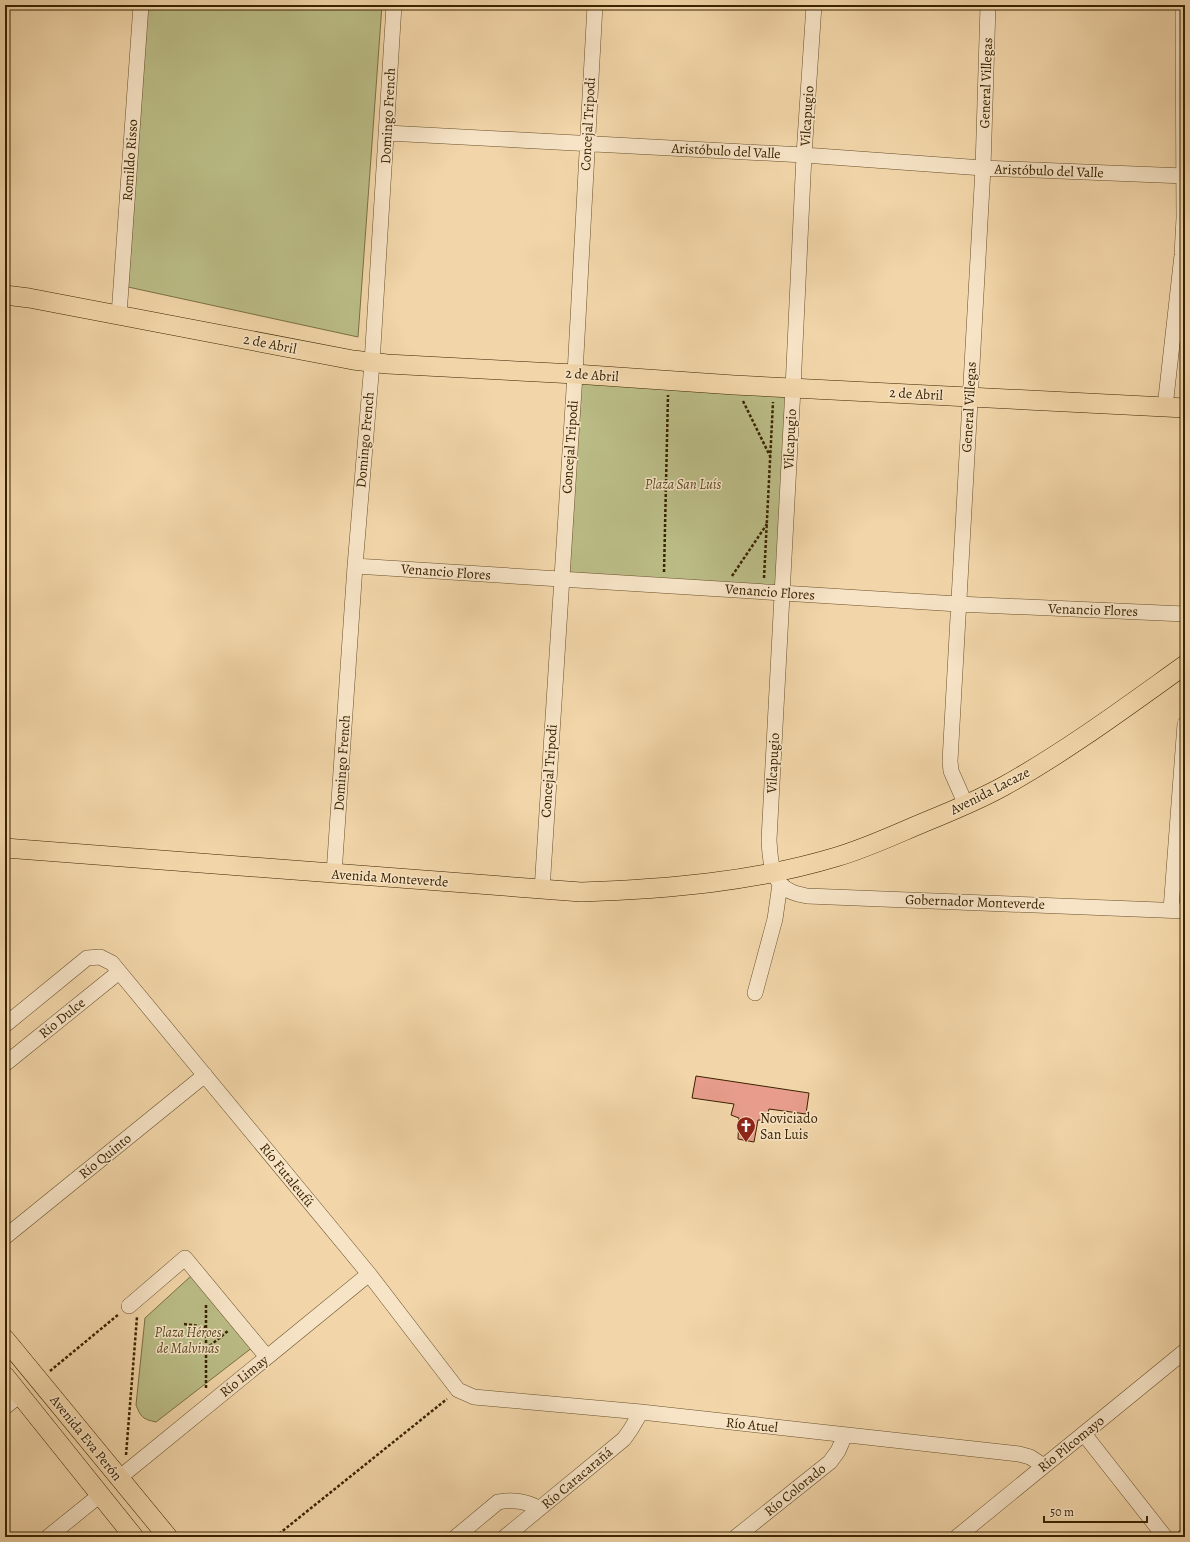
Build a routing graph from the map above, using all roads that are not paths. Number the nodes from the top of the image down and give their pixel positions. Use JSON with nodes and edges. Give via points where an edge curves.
{"nodes":[{"id":1,"x":141,"y":5,"type":"edge"},
{"id":2,"x":394,"y":5,"type":"edge"},
{"id":3,"x":595,"y":5,"type":"edge"},
{"id":4,"x":814,"y":5,"type":"edge"},
{"id":5,"x":988,"y":5,"type":"edge"},
{"id":6,"x":1183,"y":5,"type":"edge"},
{"id":7,"x":387,"y":133,"type":"junction"},
{"id":8,"x":587,"y":143,"type":"junction"},
{"id":9,"x":804,"y":155,"type":"junction"},
{"id":10,"x":983,"y":168,"type":"junction"},
{"id":11,"x":1184,"y":176,"type":"edge"},
{"id":12,"x":5,"y":295,"type":"edge"},
{"id":13,"x":118,"y":315,"type":"junction"},
{"id":14,"x":372,"y":363,"type":"junction"},
{"id":15,"x":575,"y":374,"type":"junction"},
{"id":16,"x":793,"y":388,"type":"junction"},
{"id":17,"x":969,"y":397,"type":"junction"},
{"id":18,"x":1165,"y":407,"type":"junction"},
{"id":19,"x":1185,"y":408,"type":"edge"},
{"id":20,"x":355,"y":566,"type":"junction"},
{"id":21,"x":561,"y":579,"type":"junction"},
{"id":22,"x":782,"y":593,"type":"junction"},
{"id":23,"x":958,"y":604,"type":"junction"},
{"id":24,"x":1185,"y":614,"type":"edge"},
{"id":25,"x":1185,"y":665,"type":"edge"},
{"id":26,"x":1185,"y":724,"type":"edge"},
{"id":27,"x":966,"y":805,"type":"junction"},
{"id":28,"x":5,"y":848,"type":"edge"},
{"id":29,"x":334,"y":874,"type":"junction"},
{"id":30,"x":777,"y":878,"type":"junction"},
{"id":31,"x":542,"y":890,"type":"junction"},
{"id":32,"x":1178,"y":910,"type":"edge"},
{"id":33,"x":116,"y":968,"type":"junction"},
{"id":34,"x":755,"y":993,"type":"dead end"},
{"id":35,"x":5,"y":1025,"type":"edge"},
{"id":36,"x":5,"y":1064,"type":"edge"},
{"id":37,"x":205,"y":1074,"type":"junction"},
{"id":38,"x":5,"y":1237,"type":"edge"},
{"id":39,"x":369,"y":1274,"type":"junction"},
{"id":40,"x":129,"y":1306,"type":"road end"},
{"id":41,"x":5,"y":1339,"type":"edge"},
{"id":42,"x":1185,"y":1351,"type":"edge"},
{"id":43,"x":267,"y":1356,"type":"junction"},
{"id":44,"x":5,"y":1376,"type":"edge"},
{"id":45,"x":458,"y":1390,"type":"joint"},
{"id":46,"x":20,"y":1395,"type":"junction"},
{"id":47,"x":5,"y":1407,"type":"edge"},
{"id":48,"x":641,"y":1412,"type":"junction"},
{"id":49,"x":77,"y":1427,"type":"junction"},
{"id":50,"x":1084,"y":1434,"type":"junction"},
{"id":51,"x":845,"y":1435,"type":"junction"},
{"id":52,"x":58,"y":1443,"type":"junction"},
{"id":53,"x":1044,"y":1466,"type":"junction"},
{"id":54,"x":122,"y":1476,"type":"junction"},
{"id":55,"x":100,"y":1495,"type":"junction"},
{"id":56,"x":539,"y":1509,"type":"junction"},
{"id":57,"x":48,"y":1537,"type":"edge"},
{"id":58,"x":134,"y":1537,"type":"edge"},
{"id":59,"x":168,"y":1537,"type":"edge"},
{"id":60,"x":456,"y":1537,"type":"edge"},
{"id":61,"x":505,"y":1537,"type":"edge"},
{"id":62,"x":736,"y":1537,"type":"edge"},
{"id":63,"x":957,"y":1537,"type":"edge"},
{"id":64,"x":1165,"y":1537,"type":"edge"}],
"edges":[{"from":1,"to":13,"type":"street","name":"Romildo Risso"},
{"from":2,"to":7,"type":"street","name":"Domingo French"},
{"from":3,"to":8,"type":"street","name":"Concejal Tripodi"},
{"from":4,"to":9,"type":"street","name":"Vilcapugio"},
{"from":5,"to":10,"type":"street","name":"General Villegas"},
{"from":6,"to":11,"type":"street"},
{"from":7,"to":8,"type":"street","name":"Aristóbulo del Valle"},
{"from":7,"to":14,"type":"street","name":"Domingo French"},
{"from":8,"to":9,"type":"street","name":"Aristóbulo del Valle"},
{"from":8,"to":15,"type":"street","name":"Concejal Tripodi"},
{"from":9,"to":10,"type":"street","name":"Aristóbulo del Valle"},
{"from":9,"to":16,"type":"street","name":"Vilcapugio"},
{"from":10,"to":11,"type":"street","name":"Aristóbulo del Valle"},
{"from":10,"to":17,"type":"street","name":"General Villegas"},
{"from":11,"to":18,"type":"street","via":[[1182,256]]},
{"from":12,"to":13,"type":"main road","name":"2 de Abril"},
{"from":13,"to":14,"type":"main road","name":"2 de Abril"},
{"from":14,"to":15,"type":"main road","name":"2 de Abril"},
{"from":14,"to":20,"type":"street","name":"Domingo French"},
{"from":15,"to":16,"type":"main road","name":"2 de Abril"},
{"from":15,"to":21,"type":"street","name":"Concejal Tripodi"},
{"from":16,"to":17,"type":"main road","name":"2 de Abril"},
{"from":16,"to":22,"type":"street","name":"Vilcapugio"},
{"from":17,"to":18,"type":"main road","name":"2 de Abril"},
{"from":17,"to":23,"type":"street","name":"General Villegas"},
{"from":18,"to":19,"type":"main road","name":"2 de Abril"},
{"from":20,"to":21,"type":"street","name":"Venancio Flores"},
{"from":20,"to":29,"type":"street","name":"Domingo French"},
{"from":21,"to":22,"type":"street","name":"Venancio Flores"},
{"from":21,"to":31,"type":"street","name":"Concejal Tripodi"},
{"from":22,"to":23,"type":"street","name":"Venancio Flores"},
{"from":22,"to":30,"type":"street","name":"Vilcapugio","via":[[769,840],[770,855]]},
{"from":23,"to":24,"type":"street","name":"Venancio Flores"},
{"from":23,"to":27,"type":"street","name":"General Villegas","via":[[950,761],[951,771]]},
{"from":25,"to":27,"type":"main road","name":"Avenida Lacaze","via":[[1048,760],[1003,787]]},
{"from":26,"to":32,"type":"street"},
{"from":27,"to":30,"type":"main road","name":"Avenida Lacaze","via":[[872,844]]},
{"from":28,"to":29,"type":"main road","name":"Avenida Monteverde"},
{"from":29,"to":31,"type":"main road","name":"Avenida Monteverde"},
{"from":30,"to":31,"type":"main road","name":"Avenida Monteverde","via":[[639,890]]},
{"from":30,"to":32,"type":"street","name":"Gobernador Monteverde","via":[[791,892],[808,896]]},
{"from":30,"to":34,"type":"street","name":"Vilcapugio","via":[[775,919]]},
{"from":33,"to":35,"type":"street","via":[[100,957],[88,958]]},
{"from":33,"to":36,"type":"street","name":"Río Dulce"},
{"from":33,"to":37,"type":"street","name":"Río Futaleufú"},
{"from":37,"to":38,"type":"street","name":"Río Quinto"},
{"from":37,"to":39,"type":"street","name":"Río Futaleufú"},
{"from":39,"to":43,"type":"street","name":"Río Limay"},
{"from":39,"to":45,"type":"street","name":"Río Futaleufú"},
{"from":40,"to":43,"type":"street","via":[[186,1258]]},
{"from":41,"to":49,"type":"main road","name":"Avenida Eva Perón"},
{"from":42,"to":50,"type":"street","name":"Río Pilcomayo"},
{"from":43,"to":54,"type":"street","name":"Río Limay"},
{"from":44,"to":46,"type":"main road","name":"Avenida Eva Perón"},
{"from":45,"to":48,"type":"street","name":"Río Atuel","via":[[474,1398]]},
{"from":46,"to":47,"type":"street"},
{"from":46,"to":52,"type":"main road","name":"Avenida Eva Perón"},
{"from":48,"to":51,"type":"street","name":"Río Atuel"},
{"from":48,"to":56,"type":"street","name":"Río Caracarañá","via":[[624,1439]]},
{"from":49,"to":52,"type":"main road"},
{"from":49,"to":54,"type":"main road","name":"Avenida Eva Perón"},
{"from":50,"to":53,"type":"street","name":"Río Pilcomayo"},
{"from":50,"to":64,"type":"street"},
{"from":51,"to":53,"type":"street","name":"Río Atuel","via":[[1019,1454],[1030,1457]]},
{"from":51,"to":62,"type":"street","name":"Río Colorado","via":[[830,1462]]},
{"from":52,"to":55,"type":"main road","name":"Avenida Eva Perón"},
{"from":53,"to":63,"type":"street","name":"Río Pilcomayo"},
{"from":54,"to":59,"type":"main road","name":"Avenida Eva Perón"},
{"from":55,"to":57,"type":"street"},
{"from":55,"to":58,"type":"main road","name":"Avenida Eva Perón"},
{"from":56,"to":60,"type":"street","via":[[528,1503],[504,1500],[498,1502]]},
{"from":56,"to":61,"type":"street","name":"Río Caracarañá"}]}
